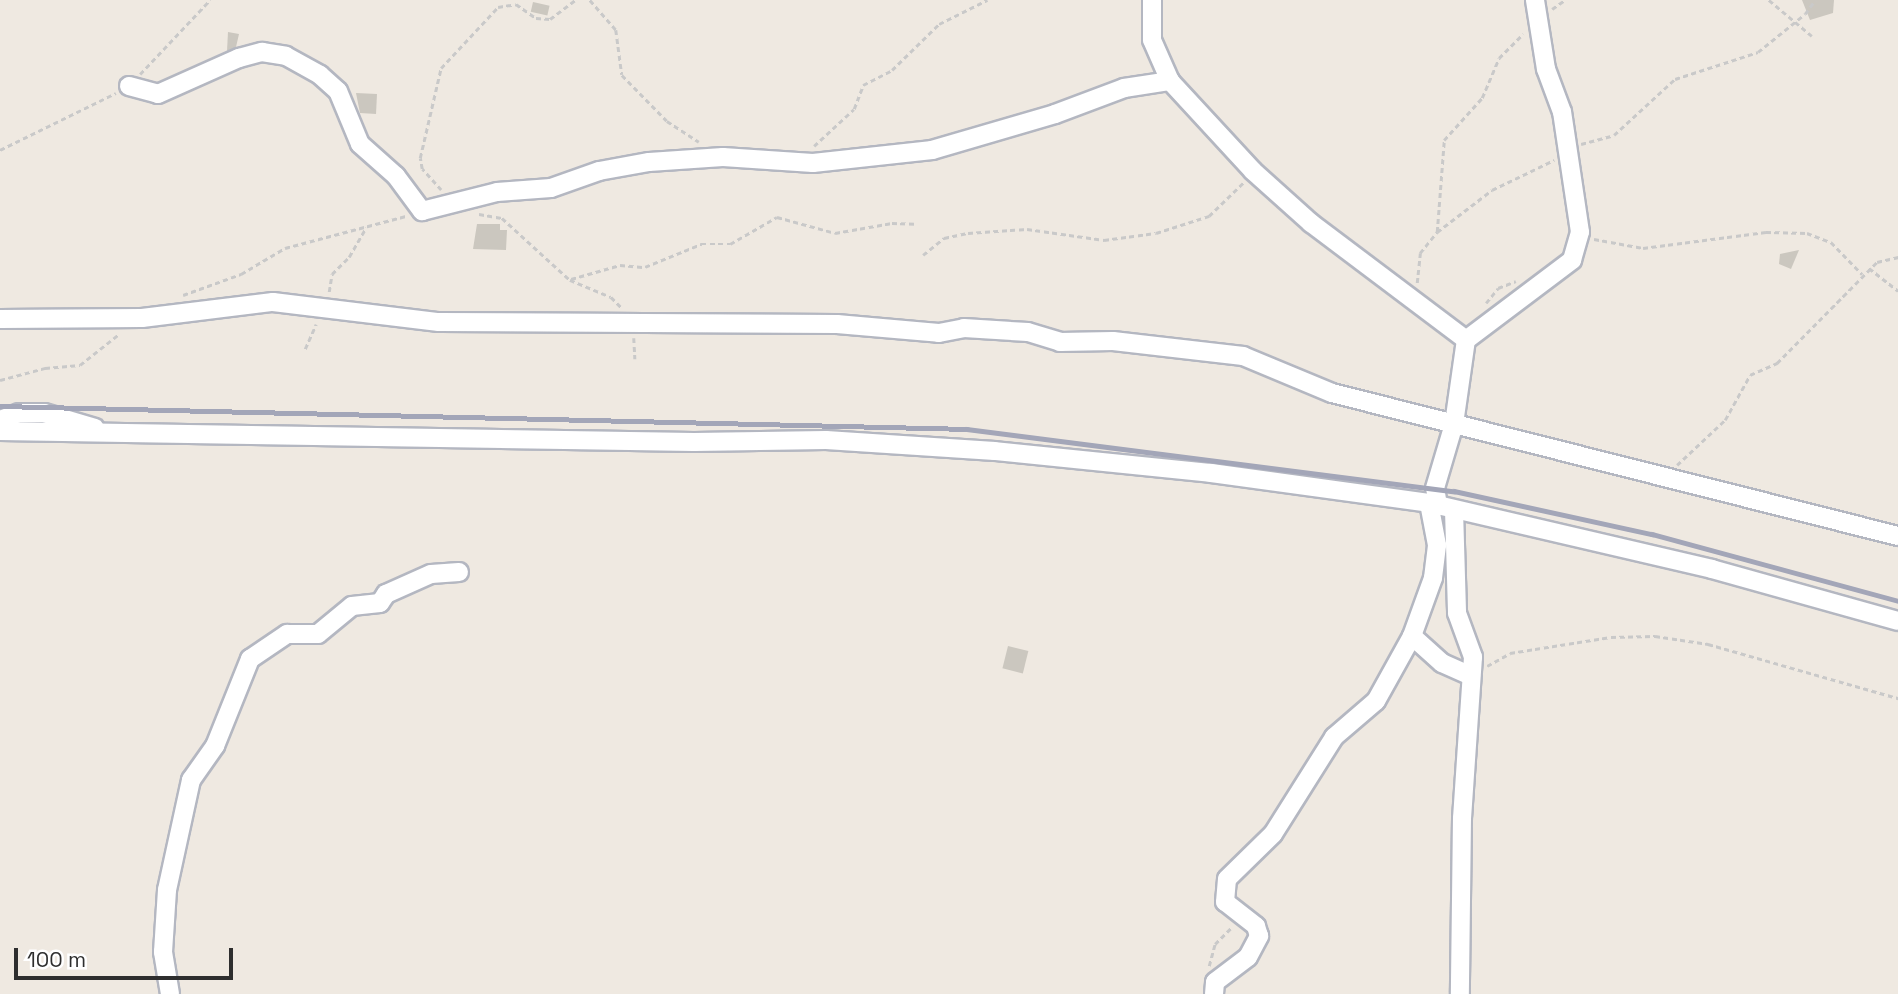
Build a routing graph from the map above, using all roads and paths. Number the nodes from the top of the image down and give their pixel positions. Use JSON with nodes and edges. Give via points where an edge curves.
{"nodes":[{"id":1,"x":210,"y":0,"type":"edge"},
{"id":2,"x":575,"y":0,"type":"edge"},
{"id":3,"x":597,"y":0,"type":"edge"},
{"id":4,"x":988,"y":0,"type":"edge"},
{"id":5,"x":1152,"y":0,"type":"edge"},
{"id":6,"x":1565,"y":0,"type":"edge"},
{"id":7,"x":1769,"y":0,"type":"edge"},
{"id":8,"x":1815,"y":0,"type":"edge"},
{"id":9,"x":591,"y":1,"type":"edge"},
{"id":10,"x":1538,"y":9,"type":"edge"},
{"id":11,"x":1795,"y":22,"type":"junction"},
{"id":12,"x":1812,"y":36,"type":"dead end"},
{"id":13,"x":1170,"y":81,"type":"junction"},
{"id":14,"x":129,"y":86,"type":"junction"},
{"id":15,"x":0,"y":150,"type":"edge"},
{"id":16,"x":1568,"y":151,"type":"junction"},
{"id":17,"x":723,"y":157,"type":"junction"},
{"id":18,"x":789,"y":161,"type":"junction"},
{"id":19,"x":1253,"y":171,"type":"junction"},
{"id":20,"x":455,"y":202,"type":"junction"},
{"id":21,"x":915,"y":224,"type":"dead end"},
{"id":22,"x":366,"y":227,"type":"dead end"},
{"id":23,"x":1437,"y":232,"type":"junction"},
{"id":24,"x":1577,"y":245,"type":"junction"},
{"id":25,"x":923,"y":255,"type":"dead end"},
{"id":26,"x":1898,"y":257,"type":"edge"},
{"id":27,"x":1869,"y":268,"type":"junction"},
{"id":28,"x":1862,"y":274,"type":"junction"},
{"id":29,"x":570,"y":280,"type":"junction"},
{"id":30,"x":1521,"y":280,"type":"dead end"},
{"id":31,"x":1898,"y":291,"type":"edge"},
{"id":32,"x":1419,"y":306,"type":"junction"},
{"id":33,"x":325,"y":310,"type":"junction"},
{"id":34,"x":1483,"y":311,"type":"dead end"},
{"id":35,"x":0,"y":319,"type":"edge"},
{"id":36,"x":630,"y":324,"type":"junction"},
{"id":37,"x":1466,"y":340,"type":"junction"},
{"id":38,"x":305,"y":349,"type":"dead end"},
{"id":39,"x":635,"y":359,"type":"dead end"},
{"id":40,"x":0,"y":421,"type":"edge"},
{"id":41,"x":1454,"y":424,"type":"junction"},
{"id":42,"x":0,"y":431,"type":"edge"},
{"id":43,"x":111,"y":433,"type":"junction"},
{"id":44,"x":1676,"y":466,"type":"dead end"},
{"id":45,"x":1440,"y":506,"type":"junction"},
{"id":46,"x":1898,"y":536,"type":"edge"},
{"id":47,"x":459,"y":572,"type":"dead end"},
{"id":48,"x":1898,"y":621,"type":"edge"},
{"id":49,"x":1412,"y":636,"type":"junction"},
{"id":50,"x":1471,"y":676,"type":"junction"},
{"id":51,"x":1898,"y":698,"type":"edge"},
{"id":52,"x":1233,"y":911,"type":"junction"},
{"id":53,"x":1214,"y":988,"type":"edge"},
{"id":54,"x":170,"y":994,"type":"edge"},
{"id":55,"x":1460,"y":994,"type":"edge"}],
"edges":[{"from":1,"to":14,"type":"path"},
{"from":2,"to":20,"type":"path","via":[[550,19],[536,18],[516,4],[498,6],[441,68],[420,158],[428,177]]},
{"from":3,"to":9,"type":"path"},
{"from":4,"to":18,"type":"path","via":[[939,24],[892,70],[863,85],[859,102],[838,127]]},
{"from":5,"to":13,"type":"street","via":[[1152,40]]},
{"from":6,"to":10,"type":"path"},
{"from":7,"to":11,"type":"path"},
{"from":8,"to":11,"type":"path"},
{"from":9,"to":17,"type":"path","via":[[616,30],[622,75],[667,121]]},
{"from":10,"to":16,"type":"street","via":[[1546,69],[1562,112]]},
{"from":10,"to":23,"type":"path","via":[[1499,58],[1482,98],[1447,134],[1440,155]]},
{"from":11,"to":12,"type":"path"},
{"from":11,"to":16,"type":"path","via":[[1758,52],[1675,79],[1614,135],[1597,136]]},
{"from":13,"to":18,"type":"street","via":[[1124,88],[1055,114],[932,149],[813,163]]},
{"from":13,"to":19,"type":"street"},
{"from":14,"to":15,"type":"path"},
{"from":14,"to":20,"type":"street","via":[[158,94],[239,58],[262,52],[286,56],[338,91],[360,144],[396,176],[422,211]]},
{"from":16,"to":23,"type":"path","via":[[1534,173],[1492,190]]},
{"from":16,"to":24,"type":"street","via":[[1580,232]]},
{"from":17,"to":18,"type":"street"},
{"from":17,"to":20,"type":"street","via":[[649,162],[599,171],[551,188],[498,192]]},
{"from":19,"to":25,"type":"path","via":[[1224,207],[1156,233],[1104,240],[1027,229],[968,233],[944,238]]},
{"from":19,"to":32,"type":"street","via":[[1311,223]]},
{"from":20,"to":29,"type":"path","via":[[476,213],[502,218]]},
{"from":21,"to":29,"type":"path","via":[[892,223],[835,233],[777,217],[730,244],[701,244],[645,267],[620,265]]},
{"from":22,"to":33,"type":"path","via":[[349,257],[332,274]]},
{"from":23,"to":32,"type":"path","via":[[1420,253]]},
{"from":24,"to":28,"type":"path","via":[[1600,239],[1643,248],[1766,232],[1807,233],[1831,242]]},
{"from":24,"to":37,"type":"street","via":[[1572,260],[1553,277]]},
{"from":26,"to":27,"type":"path"},
{"from":27,"to":28,"type":"path"},
{"from":27,"to":31,"type":"path"},
{"from":28,"to":44,"type":"path","via":[[1777,363],[1750,375],[1725,420]]},
{"from":29,"to":36,"type":"path","via":[[611,297]]},
{"from":30,"to":34,"type":"path","via":[[1497,288]]},
{"from":32,"to":37,"type":"street"},
{"from":33,"to":35,"type":"street","via":[[273,302],[142,318]]},
{"from":33,"to":36,"type":"street","via":[[402,321]]},
{"from":33,"to":38,"type":"path"},
{"from":36,"to":39,"type":"path"},
{"from":36,"to":41,"type":"street","via":[[837,324],[939,333],[964,328],[1028,332],[1060,342],[1113,341],[1243,356],[1332,393]]},
{"from":37,"to":41,"type":"street"},
{"from":40,"to":43,"type":"street","via":[[19,413],[44,412]]},
{"from":41,"to":45,"type":"street","via":[[1435,488]]},
{"from":41,"to":46,"type":"street"},
{"from":42,"to":43,"type":"street"},
{"from":43,"to":45,"type":"street","via":[[826,440],[1211,472]]},
{"from":45,"to":48,"type":"street","via":[[1712,569]]},
{"from":45,"to":49,"type":"street","via":[[1434,567]]},
{"from":45,"to":50,"type":"street","via":[[1457,613],[1473,652]]},
{"from":47,"to":54,"type":"street","via":[[431,574],[386,594],[380,603],[352,606],[317,634],[286,634],[250,659],[215,746],[191,780],[167,890],[163,952]]},
{"from":49,"to":50,"type":"street","via":[[1442,663]]},
{"from":49,"to":52,"type":"street","via":[[1376,701],[1334,737],[1273,834],[1227,879],[1225,902]]},
{"from":50,"to":51,"type":"path","via":[[1510,653],[1611,637],[1655,636],[1708,644]]},
{"from":50,"to":55,"type":"street","via":[[1462,818]]},
{"from":52,"to":53,"type":"path","via":[[1230,929],[1211,951]]},
{"from":52,"to":53,"type":"street","via":[[1256,926],[1258,941],[1248,957]]}]}
